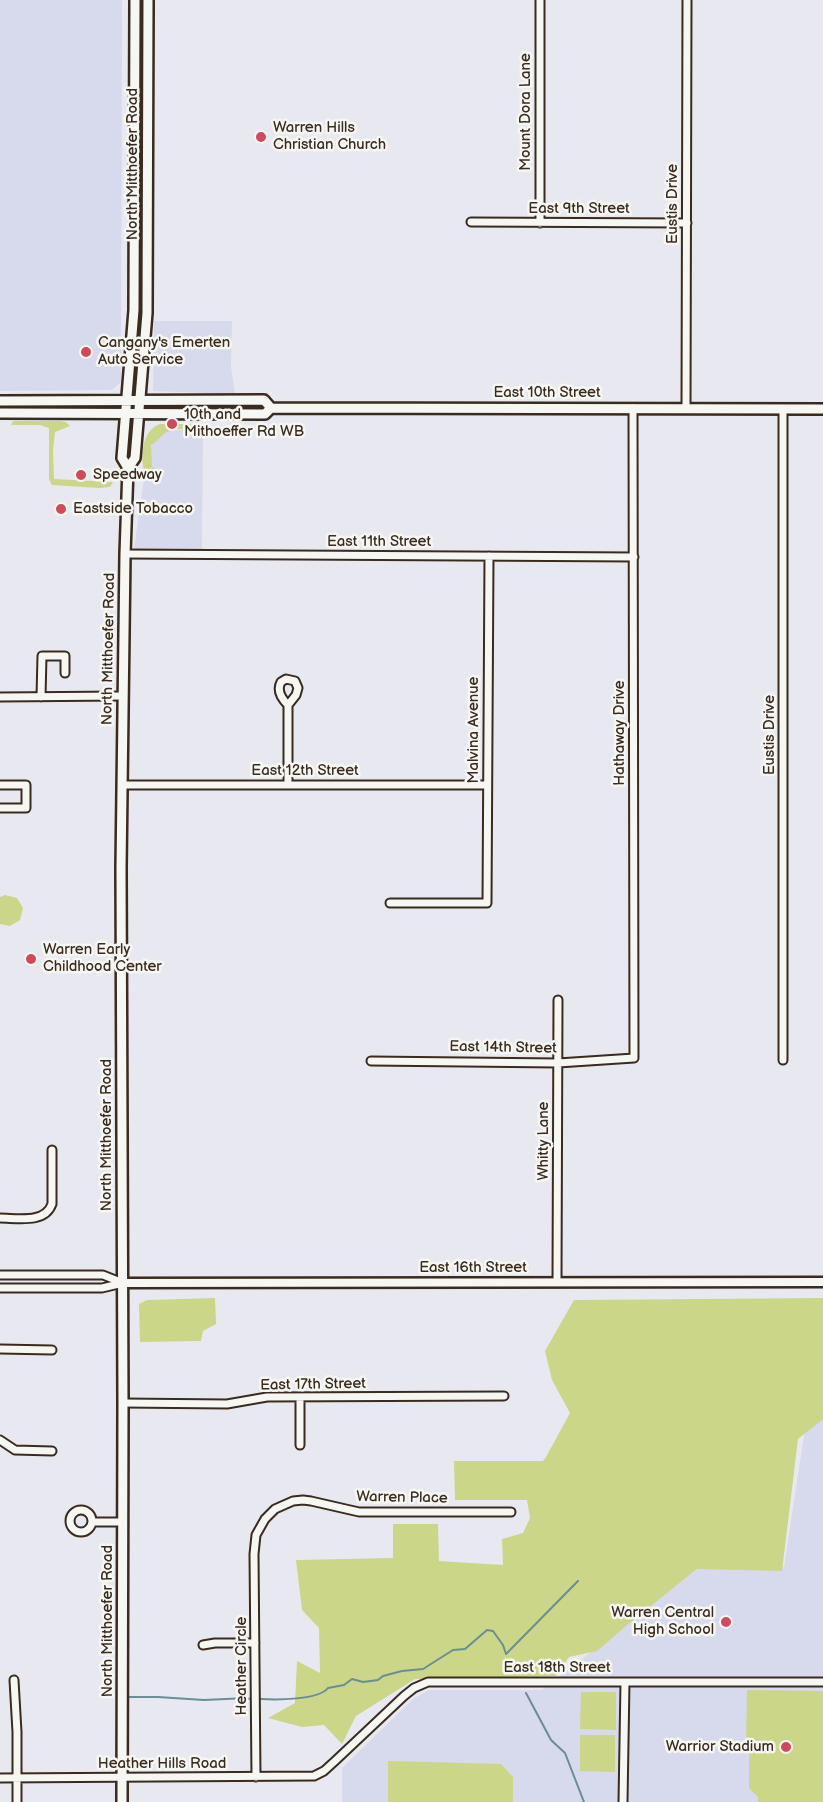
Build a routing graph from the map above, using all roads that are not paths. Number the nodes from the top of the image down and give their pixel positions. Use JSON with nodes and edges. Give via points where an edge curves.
{"nodes":[{"id":1,"x":135,"y":0,"type":"edge"},
{"id":2,"x":148,"y":0,"type":"edge"},
{"id":3,"x":540,"y":0,"type":"edge"},
{"id":4,"x":687,"y":0,"type":"edge"},
{"id":5,"x":471,"y":222,"type":"dead end"},
{"id":6,"x":540,"y":223,"type":"junction"},
{"id":7,"x":687,"y":223,"type":"junction"},
{"id":8,"x":134,"y":276,"type":"junction"},
{"id":9,"x":147,"y":316,"type":"junction"},
{"id":10,"x":0,"y":400,"type":"edge"},
{"id":11,"x":127,"y":400,"type":"junction"},
{"id":12,"x":140,"y":400,"type":"junction"},
{"id":13,"x":271,"y":408,"type":"junction"},
{"id":14,"x":633,"y":408,"type":"junction"},
{"id":15,"x":686,"y":408,"type":"junction"},
{"id":16,"x":783,"y":409,"type":"junction"},
{"id":17,"x":823,"y":409,"type":"edge"},
{"id":18,"x":0,"y":413,"type":"edge"},
{"id":19,"x":126,"y":414,"type":"junction"},
{"id":20,"x":140,"y":414,"type":"junction"},
{"id":21,"x":128,"y":468,"type":"junction"},
{"id":22,"x":125,"y":554,"type":"junction"},
{"id":23,"x":489,"y":556,"type":"junction"},
{"id":24,"x":634,"y":557,"type":"junction"},
{"id":25,"x":65,"y":673,"type":"dead end"},
{"id":26,"x":123,"y":696,"type":"junction"},
{"id":27,"x":0,"y":697,"type":"edge"},
{"id":28,"x":41,"y":697,"type":"junction"},
{"id":29,"x":288,"y":705,"type":"dead end"},
{"id":30,"x":123,"y":784,"type":"junction"},
{"id":31,"x":0,"y":785,"type":"edge"},
{"id":32,"x":288,"y":785,"type":"junction"},
{"id":33,"x":487,"y":785,"type":"junction"},
{"id":34,"x":0,"y":808,"type":"edge"},
{"id":35,"x":390,"y":903,"type":"dead end"},
{"id":36,"x":558,"y":1000,"type":"dead end"},
{"id":37,"x":634,"y":1058,"type":"joint"},
{"id":38,"x":371,"y":1060,"type":"dead end"},
{"id":39,"x":783,"y":1060,"type":"dead end"},
{"id":40,"x":558,"y":1063,"type":"junction"},
{"id":41,"x":52,"y":1150,"type":"dead end"},
{"id":42,"x":0,"y":1218,"type":"edge"},
{"id":43,"x":0,"y":1275,"type":"edge"},
{"id":44,"x":557,"y":1281,"type":"junction"},
{"id":45,"x":823,"y":1282,"type":"edge"},
{"id":46,"x":123,"y":1283,"type":"junction"},
{"id":47,"x":0,"y":1288,"type":"edge"},
{"id":48,"x":0,"y":1349,"type":"edge"},
{"id":49,"x":52,"y":1350,"type":"dead end"},
{"id":50,"x":504,"y":1396,"type":"dead end"},
{"id":51,"x":300,"y":1397,"type":"junction"},
{"id":52,"x":123,"y":1403,"type":"junction"},
{"id":53,"x":0,"y":1440,"type":"edge"},
{"id":54,"x":300,"y":1445,"type":"dead end"},
{"id":55,"x":52,"y":1451,"type":"dead end"},
{"id":56,"x":511,"y":1512,"type":"dead end"},
{"id":57,"x":92,"y":1522,"type":"dead end"},
{"id":58,"x":123,"y":1522,"type":"junction"},
{"id":59,"x":254,"y":1554,"type":"joint"},
{"id":60,"x":255,"y":1643,"type":"junction"},
{"id":61,"x":203,"y":1645,"type":"dead end"},
{"id":62,"x":14,"y":1680,"type":"dead end"},
{"id":63,"x":625,"y":1682,"type":"junction"},
{"id":64,"x":823,"y":1682,"type":"edge"},
{"id":65,"x":324,"y":1771,"type":"joint"},
{"id":66,"x":255,"y":1777,"type":"junction"},
{"id":67,"x":0,"y":1778,"type":"edge"},
{"id":68,"x":17,"y":1778,"type":"junction"},
{"id":69,"x":122,"y":1778,"type":"junction"},
{"id":70,"x":17,"y":1802,"type":"edge"},
{"id":71,"x":122,"y":1802,"type":"edge"},
{"id":72,"x":623,"y":1802,"type":"edge"}],
"edges":[{"from":1,"to":8,"type":"main road","name":"North Mitthoefer Road"},
{"from":2,"to":9,"type":"main road","name":"North Mitthoefer Road"},
{"from":3,"to":6,"type":"street","name":"Mount Dora Lane"},
{"from":4,"to":7,"type":"street","name":"Eustis Drive"},
{"from":5,"to":6,"type":"street","name":"East 9th Street"},
{"from":6,"to":7,"type":"street","name":"East 9th Street"},
{"from":7,"to":15,"type":"street","name":"Eustis Drive"},
{"from":8,"to":9,"type":"main road","via":[[140,286],[140,311]]},
{"from":8,"to":11,"type":"main road","name":"North Mitthoefer Road"},
{"from":9,"to":12,"type":"main road","name":"North Mitthoefer Road"},
{"from":10,"to":11,"type":"main road","name":"East 10th Street"},
{"from":11,"to":12,"type":"main road","name":"East 10th Street"},
{"from":11,"to":19,"type":"main road","name":"North Mitthoefer Road"},
{"from":12,"to":13,"type":"main road","name":"East 10th Street","via":[[264,400]]},
{"from":12,"to":20,"type":"main road","name":"North Mitthoefer Road"},
{"from":13,"to":14,"type":"main road","name":"East 10th Street"},
{"from":13,"to":20,"type":"main road","name":"East 10th Street","via":[[265,414]]},
{"from":14,"to":15,"type":"main road","name":"East 10th Street"},
{"from":14,"to":24,"type":"street","name":"Hathaway Drive"},
{"from":15,"to":16,"type":"main road","name":"East 10th Street"},
{"from":16,"to":17,"type":"main road","name":"East 10th Street"},
{"from":16,"to":39,"type":"street","name":"Eustis Drive"},
{"from":18,"to":19,"type":"main road","name":"East 10th Street"},
{"from":19,"to":20,"type":"main road","name":"East 10th Street"},
{"from":19,"to":21,"type":"main road","name":"North Mitthoefer Road","via":[[122,458]]},
{"from":20,"to":21,"type":"main road","name":"North Mitthoefer Road","via":[[135,458]]},
{"from":21,"to":22,"type":"main road","name":"North Mitthoefer Road"},
{"from":22,"to":23,"type":"street","name":"East 11th Street"},
{"from":22,"to":26,"type":"main road","name":"North Mitthoefer Road"},
{"from":23,"to":24,"type":"street","name":"East 11th Street"},
{"from":23,"to":33,"type":"street","name":"Malvina Avenue"},
{"from":24,"to":37,"type":"street","name":"Hathaway Drive"},
{"from":25,"to":28,"type":"street","via":[[65,656],[42,656]]},
{"from":26,"to":28,"type":"street"},
{"from":26,"to":30,"type":"main road","name":"North Mitthoefer Road"},
{"from":27,"to":28,"type":"street"},
{"from":29,"to":32,"type":"street"},
{"from":30,"to":32,"type":"street","name":"East 12th Street"},
{"from":30,"to":46,"type":"main road","name":"North Mitthoefer Road"},
{"from":31,"to":34,"type":"street","via":[[26,785],[26,808]]},
{"from":32,"to":33,"type":"street","name":"East 12th Street"},
{"from":33,"to":35,"type":"street","name":"Malvina Avenue","via":[[487,903]]},
{"from":36,"to":40,"type":"street","name":"Whitty Lane"},
{"from":37,"to":40,"type":"street","name":"East 14th Street"},
{"from":38,"to":40,"type":"street","name":"East 14th Street"},
{"from":40,"to":44,"type":"street","name":"Whitty Lane"},
{"from":41,"to":42,"type":"street","via":[[52,1204],[48,1212],[37,1218]]},
{"from":43,"to":46,"type":"street","via":[[103,1275]]},
{"from":44,"to":45,"type":"street","name":"East 16th Street"},
{"from":44,"to":46,"type":"street","name":"East 16th Street"},
{"from":46,"to":47,"type":"street","via":[[102,1288]]},
{"from":46,"to":52,"type":"main road","name":"North Mitthoefer Road"},
{"from":48,"to":49,"type":"street"},
{"from":50,"to":51,"type":"street","name":"East 17th Street"},
{"from":51,"to":52,"type":"street","name":"East 17th Street","via":[[267,1397],[227,1404]]},
{"from":51,"to":54,"type":"street"},
{"from":52,"to":58,"type":"main road","name":"North Mitthoefer Road"},
{"from":53,"to":55,"type":"street","via":[[15,1450]]},
{"from":56,"to":59,"type":"street","name":"Warren Place","via":[[359,1512],[303,1500],[275,1509],[265,1519],[256,1535]]},
{"from":57,"to":58,"type":"street"},
{"from":58,"to":69,"type":"main road","name":"North Mitthoefer Road"},
{"from":59,"to":60,"type":"street","name":"Heather Circle"},
{"from":60,"to":61,"type":"street"},
{"from":60,"to":66,"type":"street","name":"Heather Circle"},
{"from":62,"to":68,"type":"street"},
{"from":63,"to":64,"type":"street","name":"East 18th Street"},
{"from":63,"to":65,"type":"street","name":"East 18th Street","via":[[428,1682],[404,1696]]},
{"from":63,"to":72,"type":"street"},
{"from":65,"to":66,"type":"street","name":"Heather Hills Road","via":[[311,1776]]},
{"from":66,"to":69,"type":"street","name":"Heather Hills Road"},
{"from":67,"to":68,"type":"street","name":"Heather Hills Road"},
{"from":68,"to":69,"type":"street","name":"Heather Hills Road"},
{"from":68,"to":70,"type":"street"},
{"from":69,"to":71,"type":"main road","name":"North Mitthoefer Road"}]}
